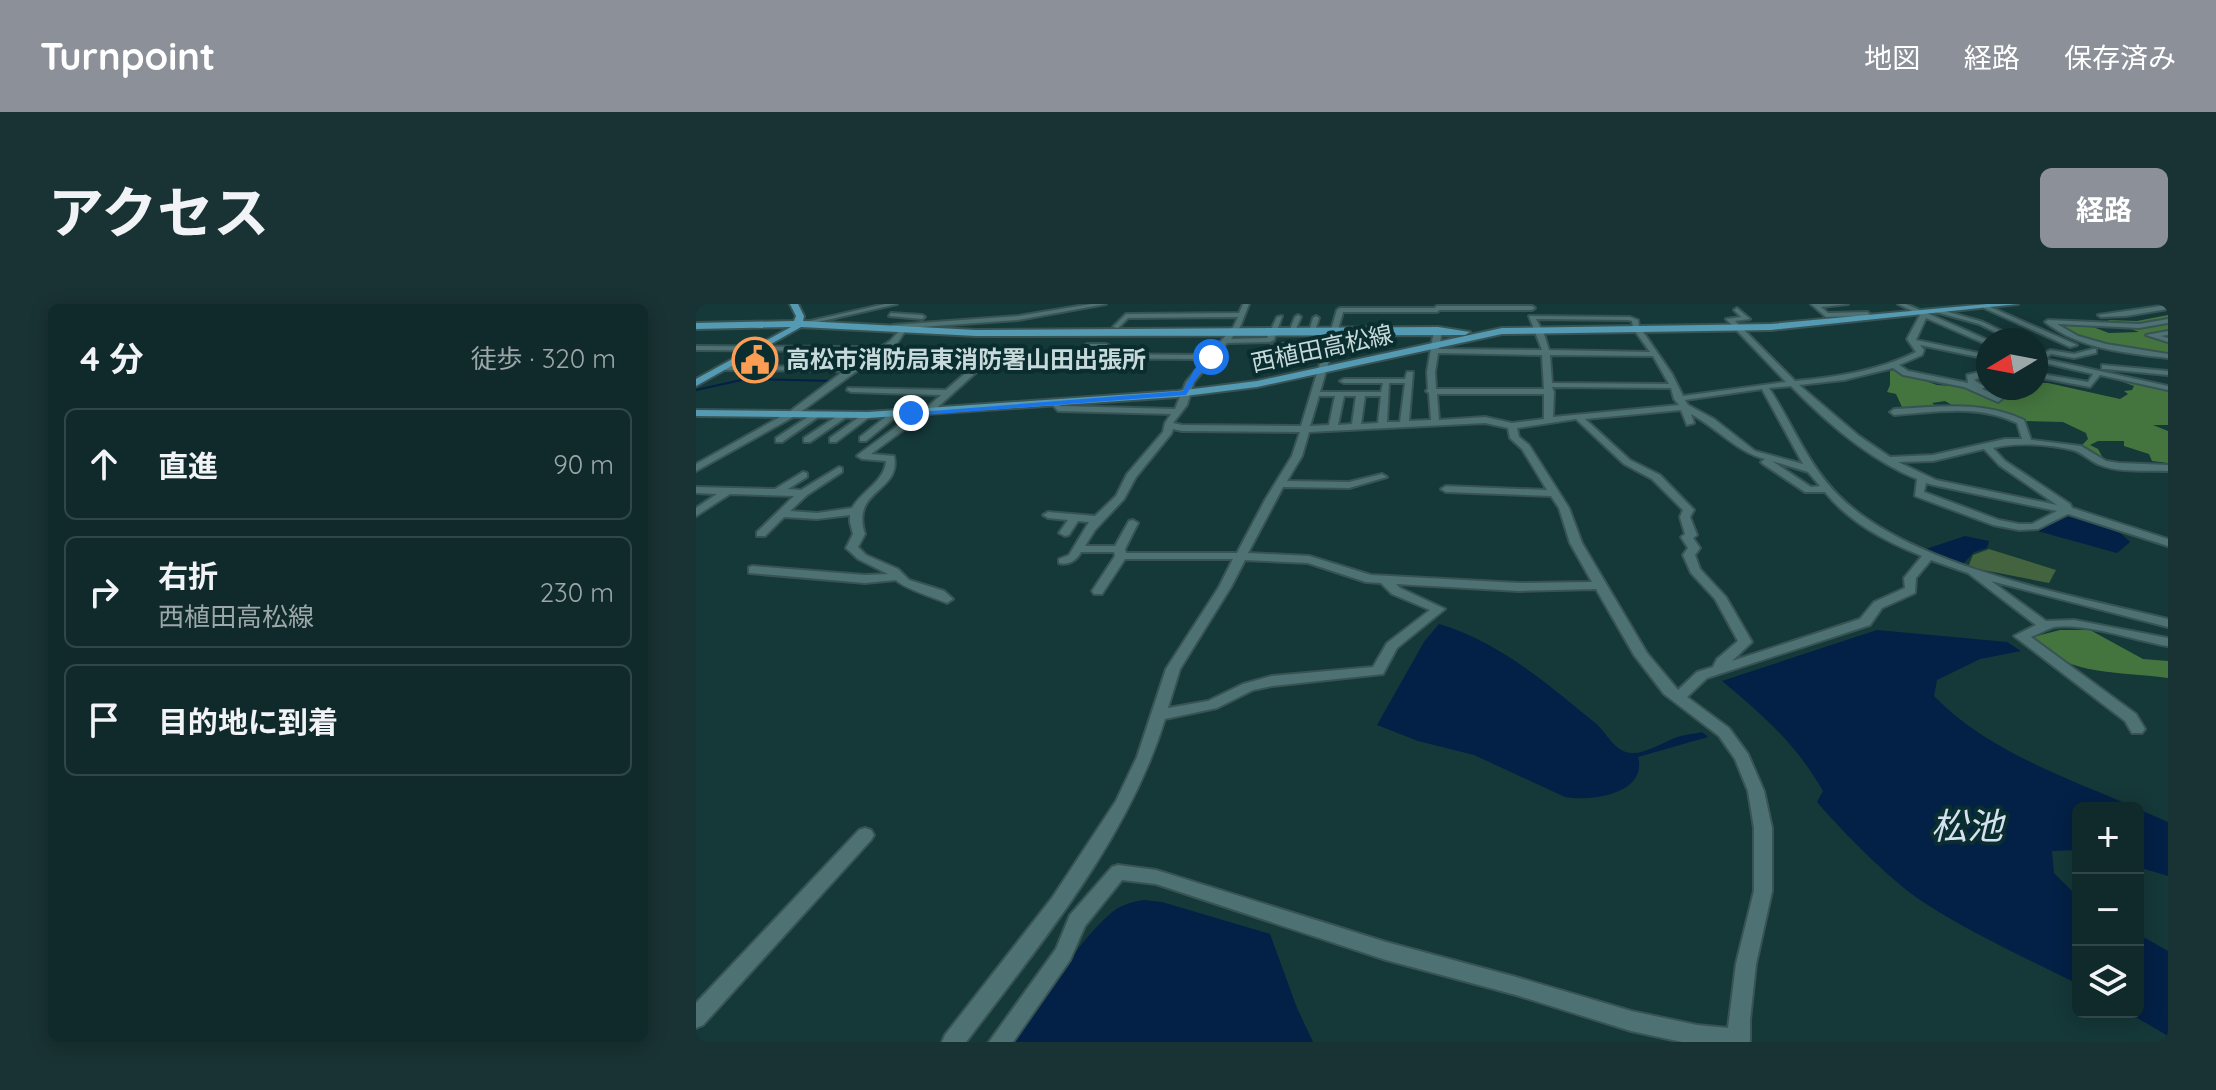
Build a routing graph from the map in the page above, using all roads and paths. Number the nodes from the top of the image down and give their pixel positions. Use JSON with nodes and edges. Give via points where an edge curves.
{"nodes":[{"id":1,"x":794,"y":304,"type":"edge"},
{"id":2,"x":853,"y":304,"type":"edge"},
{"id":3,"x":894,"y":304,"type":"edge"},
{"id":4,"x":1058,"y":304,"type":"edge"},
{"id":5,"x":1103,"y":304,"type":"edge"},
{"id":6,"x":1246,"y":304,"type":"edge"},
{"id":7,"x":1843,"y":304,"type":"edge"},
{"id":8,"x":2014,"y":304,"type":"edge"},
{"id":9,"x":2141,"y":304,"type":"edge"},
{"id":10,"x":1170,"y":305,"type":"edge"},
{"id":11,"x":1187,"y":305,"type":"edge"},
{"id":12,"x":1206,"y":305,"type":"edge"},
{"id":13,"x":1225,"y":305,"type":"edge"},
{"id":14,"x":1815,"y":305,"type":"edge"},
{"id":15,"x":1150,"y":306,"type":"dead end"},
{"id":16,"x":1904,"y":306,"type":"edge"},
{"id":17,"x":1986,"y":307,"type":"junction"},
{"id":18,"x":2168,"y":307,"type":"edge"},
{"id":19,"x":2153,"y":309,"type":"junction"},
{"id":20,"x":1437,"y":310,"type":"edge"},
{"id":21,"x":1532,"y":310,"type":"edge"},
{"id":22,"x":1737,"y":310,"type":"dead end"},
{"id":23,"x":861,"y":311,"type":"junction"},
{"id":24,"x":1071,"y":311,"type":"junction"},
{"id":25,"x":1927,"y":313,"type":"junction"},
{"id":26,"x":2168,"y":314,"type":"edge"},
{"id":27,"x":891,"y":315,"type":"dead end"},
{"id":28,"x":1048,"y":315,"type":"junction"},
{"id":29,"x":1095,"y":315,"type":"dead end"},
{"id":30,"x":1240,"y":315,"type":"junction"},
{"id":31,"x":2076,"y":315,"type":"dead end"},
{"id":32,"x":1143,"y":316,"type":"junction"},
{"id":33,"x":1162,"y":316,"type":"junction"},
{"id":34,"x":1180,"y":316,"type":"junction"},
{"id":35,"x":1200,"y":316,"type":"junction"},
{"id":36,"x":1220,"y":316,"type":"junction"},
{"id":37,"x":1870,"y":316,"type":"junction"},
{"id":38,"x":1280,"y":317,"type":"dead end"},
{"id":39,"x":1298,"y":317,"type":"dead end"},
{"id":40,"x":1316,"y":318,"type":"dead end"},
{"id":41,"x":2168,"y":321,"type":"edge"},
{"id":42,"x":800,"y":324,"type":"junction"},
{"id":43,"x":922,"y":324,"type":"junction"},
{"id":44,"x":696,"y":326,"type":"edge"},
{"id":45,"x":1116,"y":327,"type":"dead end"},
{"id":46,"x":1134,"y":327,"type":"dead end"},
{"id":47,"x":1153,"y":327,"type":"dead end"},
{"id":48,"x":1171,"y":327,"type":"dead end"},
{"id":49,"x":1637,"y":328,"type":"junction"},
{"id":50,"x":1739,"y":328,"type":"junction"},
{"id":51,"x":1992,"y":328,"type":"edge"},
{"id":52,"x":877,"y":329,"type":"junction"},
{"id":53,"x":1538,"y":329,"type":"junction"},
{"id":54,"x":1438,"y":330,"type":"junction"},
{"id":55,"x":901,"y":331,"type":"junction"},
{"id":56,"x":1234,"y":331,"type":"junction"},
{"id":57,"x":1274,"y":331,"type":"junction"},
{"id":58,"x":1291,"y":331,"type":"junction"},
{"id":59,"x":1311,"y":331,"type":"junction"},
{"id":60,"x":2168,"y":333,"type":"edge"},
{"id":61,"x":1476,"y":336,"type":"junction"},
{"id":62,"x":2071,"y":336,"type":"junction"},
{"id":63,"x":1976,"y":337,"type":"edge"},
{"id":64,"x":1331,"y":338,"type":"junction"},
{"id":65,"x":2168,"y":340,"type":"edge"},
{"id":66,"x":1225,"y":341,"type":"junction"},
{"id":67,"x":1914,"y":342,"type":"junction"},
{"id":68,"x":934,"y":346,"type":"dead end"},
{"id":69,"x":1106,"y":346,"type":"dead end"},
{"id":70,"x":1292,"y":346,"type":"dead end"},
{"id":71,"x":1436,"y":347,"type":"junction"},
{"id":72,"x":696,"y":348,"type":"edge"},
{"id":73,"x":761,"y":348,"type":"junction"},
{"id":74,"x":862,"y":349,"type":"dead end"},
{"id":75,"x":2090,"y":350,"type":"junction"},
{"id":76,"x":1546,"y":352,"type":"junction"},
{"id":77,"x":2050,"y":352,"type":"edge"},
{"id":78,"x":1654,"y":354,"type":"junction"},
{"id":79,"x":1976,"y":355,"type":"edge"},
{"id":80,"x":989,"y":356,"type":"junction"},
{"id":81,"x":1078,"y":356,"type":"junction"},
{"id":82,"x":1211,"y":357,"type":"junction"},
{"id":83,"x":870,"y":358,"type":"junction"},
{"id":84,"x":917,"y":358,"type":"junction"},
{"id":85,"x":2168,"y":359,"type":"edge"},
{"id":86,"x":2048,"y":362,"type":"edge"},
{"id":87,"x":1895,"y":366,"type":"junction"},
{"id":88,"x":724,"y":368,"type":"junction"},
{"id":89,"x":2070,"y":368,"type":"junction"},
{"id":90,"x":852,"y":369,"type":"junction"},
{"id":91,"x":1323,"y":370,"type":"junction"},
{"id":92,"x":2048,"y":371,"type":"edge"},
{"id":93,"x":2168,"y":373,"type":"edge"},
{"id":94,"x":2097,"y":374,"type":"junction"},
{"id":95,"x":2048,"y":376,"type":"edge"},
{"id":96,"x":1344,"y":381,"type":"dead end"},
{"id":97,"x":1386,"y":381,"type":"junction"},
{"id":98,"x":696,"y":383,"type":"edge"},
{"id":99,"x":1791,"y":383,"type":"junction"},
{"id":100,"x":1673,"y":386,"type":"junction"},
{"id":101,"x":1764,"y":386,"type":"junction"},
{"id":102,"x":2168,"y":388,"type":"edge"},
{"id":103,"x":1549,"y":389,"type":"junction"},
{"id":104,"x":1976,"y":389,"type":"edge"},
{"id":105,"x":851,"y":390,"type":"dead end"},
{"id":106,"x":1430,"y":391,"type":"junction"},
{"id":107,"x":947,"y":393,"type":"junction"},
{"id":108,"x":1186,"y":393,"type":"junction"},
{"id":109,"x":1314,"y":394,"type":"junction"},
{"id":110,"x":1340,"y":394,"type":"junction"},
{"id":111,"x":1361,"y":394,"type":"junction"},
{"id":112,"x":1384,"y":394,"type":"junction"},
{"id":113,"x":1122,"y":398,"type":"junction"},
{"id":114,"x":1996,"y":400,"type":"edge"},
{"id":115,"x":1055,"y":403,"type":"junction"},
{"id":116,"x":1681,"y":403,"type":"junction"},
{"id":117,"x":1980,"y":407,"type":"junction"},
{"id":118,"x":1111,"y":410,"type":"junction"},
{"id":119,"x":1179,"y":412,"type":"junction"},
{"id":120,"x":1894,"y":412,"type":"dead end"},
{"id":121,"x":696,"y":413,"type":"edge"},
{"id":122,"x":924,"y":413,"type":"junction"},
{"id":123,"x":792,"y":414,"type":"junction"},
{"id":124,"x":895,"y":414,"type":"junction"},
{"id":125,"x":817,"y":415,"type":"junction"},
{"id":126,"x":868,"y":415,"type":"junction"},
{"id":127,"x":842,"y":416,"type":"junction"},
{"id":128,"x":1578,"y":417,"type":"junction"},
{"id":129,"x":1435,"y":420,"type":"junction"},
{"id":130,"x":1548,"y":421,"type":"junction"},
{"id":131,"x":1404,"y":423,"type":"junction"},
{"id":132,"x":1690,"y":423,"type":"dead end"},
{"id":133,"x":1356,"y":424,"type":"junction"},
{"id":134,"x":1382,"y":424,"type":"junction"},
{"id":135,"x":1333,"y":426,"type":"junction"},
{"id":136,"x":1512,"y":426,"type":"junction"},
{"id":137,"x":1169,"y":428,"type":"junction"},
{"id":138,"x":1306,"y":429,"type":"junction"},
{"id":139,"x":863,"y":439,"type":"dead end"},
{"id":140,"x":779,"y":440,"type":"dead end"},
{"id":141,"x":807,"y":440,"type":"dead end"},
{"id":142,"x":833,"y":440,"type":"dead end"},
{"id":143,"x":2027,"y":442,"type":"junction"},
{"id":144,"x":1987,"y":447,"type":"junction"},
{"id":145,"x":1759,"y":457,"type":"junction"},
{"id":146,"x":1887,"y":460,"type":"junction"},
{"id":147,"x":696,"y":468,"type":"edge"},
{"id":148,"x":2168,"y":468,"type":"edge"},
{"id":149,"x":839,"y":470,"type":"dead end"},
{"id":150,"x":1814,"y":470,"type":"junction"},
{"id":151,"x":803,"y":475,"type":"dead end"},
{"id":152,"x":1382,"y":477,"type":"dead end"},
{"id":153,"x":1922,"y":479,"type":"junction"},
{"id":154,"x":1279,"y":484,"type":"junction"},
{"id":155,"x":1446,"y":489,"type":"dead end"},
{"id":156,"x":1828,"y":489,"type":"junction"},
{"id":157,"x":696,"y":490,"type":"edge"},
{"id":158,"x":728,"y":491,"type":"junction"},
{"id":159,"x":778,"y":492,"type":"junction"},
{"id":160,"x":803,"y":493,"type":"junction"},
{"id":161,"x":1554,"y":493,"type":"junction"},
{"id":162,"x":2067,"y":510,"type":"junction"},
{"id":163,"x":858,"y":511,"type":"junction"},
{"id":164,"x":696,"y":513,"type":"edge"},
{"id":165,"x":782,"y":514,"type":"junction"},
{"id":166,"x":1049,"y":518,"type":"dead end"},
{"id":167,"x":1075,"y":518,"type":"junction"},
{"id":168,"x":1099,"y":520,"type":"junction"},
{"id":169,"x":1133,"y":523,"type":"dead end"},
{"id":170,"x":1065,"y":533,"type":"dead end"},
{"id":171,"x":761,"y":534,"type":"dead end"},
{"id":172,"x":2168,"y":543,"type":"edge"},
{"id":173,"x":1079,"y":549,"type":"junction"},
{"id":174,"x":1120,"y":553,"type":"junction"},
{"id":175,"x":1242,"y":556,"type":"junction"},
{"id":176,"x":1927,"y":557,"type":"dead end"},
{"id":177,"x":1063,"y":561,"type":"dead end"},
{"id":178,"x":1965,"y":568,"type":"junction"},
{"id":179,"x":753,"y":570,"type":"dead end"},
{"id":180,"x":895,"y":577,"type":"junction"},
{"id":181,"x":1384,"y":579,"type":"junction"},
{"id":182,"x":1599,"y":585,"type":"junction"},
{"id":183,"x":1098,"y":591,"type":"dead end"},
{"id":184,"x":947,"y":599,"type":"dead end"},
{"id":185,"x":2168,"y":623,"type":"edge"},
{"id":186,"x":2045,"y":626,"type":"junction"},
{"id":187,"x":2168,"y":642,"type":"edge"},
{"id":188,"x":1719,"y":669,"type":"junction"},
{"id":189,"x":1679,"y":697,"type":"junction"},
{"id":190,"x":1157,"y":715,"type":"junction"},
{"id":191,"x":2137,"y":729,"type":"dead end"},
{"id":192,"x":865,"y":835,"type":"dead end"},
{"id":193,"x":696,"y":1018,"type":"edge"},
{"id":194,"x":1739,"y":1041,"type":"edge"},
{"id":195,"x":953,"y":1042,"type":"edge"},
{"id":196,"x":1000,"y":1042,"type":"edge"}],
"edges":[{"from":1,"to":42,"type":"main road"},
{"from":2,"to":23,"type":"street"},
{"from":3,"to":23,"type":"street"},
{"from":4,"to":28,"type":"street"},
{"from":5,"to":24,"type":"street"},
{"from":6,"to":30,"type":"street"},
{"from":7,"to":14,"type":"street"},
{"from":7,"to":37,"type":"street"},
{"from":8,"to":17,"type":"main road","name":"西植田高松線"},
{"from":9,"to":19,"type":"street"},
{"from":10,"to":33,"type":"street"},
{"from":11,"to":34,"type":"street"},
{"from":12,"to":35,"type":"street"},
{"from":13,"to":36,"type":"street"},
{"from":14,"to":37,"type":"street","via":[[1826,315]]},
{"from":15,"to":32,"type":"street"},
{"from":16,"to":25,"type":"street"},
{"from":16,"to":25,"type":"street"},
{"from":17,"to":25,"type":"main road","name":"西植田高松線"},
{"from":17,"to":75,"type":"street"},
{"from":18,"to":19,"type":"street"},
{"from":19,"to":26,"type":"street"},
{"from":19,"to":31,"type":"street"},
{"from":20,"to":21,"type":"street"},
{"from":20,"to":64,"type":"street","via":[[1340,310]]},
{"from":21,"to":49,"type":"street","via":[[1628,318]]},
{"from":21,"to":53,"type":"street"},
{"from":22,"to":50,"type":"street","via":[[1747,319],[1729,319]]},
{"from":23,"to":42,"type":"street"},
{"from":24,"to":28,"type":"street"},
{"from":24,"to":29,"type":"street","via":[[1080,317]]},
{"from":25,"to":37,"type":"main road","name":"西植田高松線"},
{"from":25,"to":51,"type":"street"},
{"from":25,"to":63,"type":"street"},
{"from":25,"to":67,"type":"street","via":[[1912,335]]},
{"from":27,"to":43,"type":"street","via":[[935,318]]},
{"from":28,"to":43,"type":"street"},
{"from":30,"to":36,"type":"street"},
{"from":30,"to":56,"type":"street"},
{"from":32,"to":33,"type":"street"},
{"from":32,"to":45,"type":"street","via":[[1126,316]]},
{"from":32,"to":46,"type":"street"},
{"from":33,"to":34,"type":"street"},
{"from":33,"to":47,"type":"street"},
{"from":34,"to":35,"type":"street"},
{"from":34,"to":48,"type":"street"},
{"from":35,"to":36,"type":"street"},
{"from":37,"to":50,"type":"main road","name":"西植田高松線"},
{"from":38,"to":57,"type":"street"},
{"from":39,"to":58,"type":"street"},
{"from":40,"to":59,"type":"street"},
{"from":41,"to":62,"type":"street","via":[[2139,326],[2048,322]]},
{"from":42,"to":44,"type":"main road","name":"西植田高松線"},
{"from":42,"to":52,"type":"main road","name":"西植田高松線"},
{"from":42,"to":73,"type":"main road"},
{"from":43,"to":52,"type":"street"},
{"from":49,"to":50,"type":"main road","name":"西植田高松線"},
{"from":49,"to":53,"type":"main road","name":"西植田高松線"},
{"from":49,"to":78,"type":"street"},
{"from":50,"to":99,"type":"street"},
{"from":52,"to":55,"type":"main road","name":"西植田高松線"},
{"from":53,"to":61,"type":"main road","name":"西植田高松線"},
{"from":53,"to":76,"type":"street"},
{"from":54,"to":61,"type":"main road","name":"西植田高松線"},
{"from":54,"to":64,"type":"main road","name":"西植田高松線"},
{"from":54,"to":71,"type":"street"},
{"from":55,"to":56,"type":"main road","name":"西植田高松線"},
{"from":55,"to":83,"type":"street","via":[[898,339]]},
{"from":56,"to":57,"type":"main road","name":"西植田高松線"},
{"from":56,"to":66,"type":"street"},
{"from":57,"to":58,"type":"main road","name":"西植田高松線"},
{"from":57,"to":66,"type":"street","via":[[1270,340]]},
{"from":58,"to":59,"type":"main road","name":"西植田高松線"},
{"from":59,"to":64,"type":"main road","name":"西植田高松線"},
{"from":60,"to":65,"type":"street","via":[[2150,335]]},
{"from":61,"to":71,"type":"main road","name":"西植田高松線"},
{"from":62,"to":75,"type":"street"},
{"from":62,"to":85,"type":"street"},
{"from":64,"to":70,"type":"street"},
{"from":64,"to":91,"type":"street"},
{"from":66,"to":82,"type":"street"},
{"from":67,"to":79,"type":"street"},
{"from":67,"to":87,"type":"street","via":[[1919,353]]},
{"from":68,"to":84,"type":"street"},
{"from":69,"to":81,"type":"street","via":[[1087,346]]},
{"from":71,"to":76,"type":"street"},
{"from":71,"to":91,"type":"main road","name":"西植田高松線"},
{"from":71,"to":106,"type":"street"},
{"from":72,"to":73,"type":"street"},
{"from":73,"to":74,"type":"street"},
{"from":73,"to":88,"type":"main road"},
{"from":75,"to":77,"type":"street","via":[[2074,356]]},
{"from":75,"to":85,"type":"street"},
{"from":76,"to":78,"type":"street"},
{"from":76,"to":103,"type":"street"},
{"from":78,"to":100,"type":"street"},
{"from":80,"to":81,"type":"street"},
{"from":80,"to":84,"type":"street"},
{"from":80,"to":107,"type":"street"},
{"from":81,"to":82,"type":"street"},
{"from":82,"to":108,"type":"street"},
{"from":83,"to":84,"type":"street"},
{"from":83,"to":90,"type":"street"},
{"from":86,"to":89,"type":"street"},
{"from":87,"to":99,"type":"street"},
{"from":87,"to":104,"type":"street","via":[[1921,378]]},
{"from":88,"to":90,"type":"street"},
{"from":88,"to":98,"type":"main road"},
{"from":89,"to":92,"type":"street"},
{"from":89,"to":93,"type":"street"},
{"from":89,"to":94,"type":"street"},
{"from":90,"to":123,"type":"street"},
{"from":91,"to":108,"type":"main road","name":"西植田高松線"},
{"from":91,"to":109,"type":"street"},
{"from":94,"to":95,"type":"street","via":[[2093,388]]},
{"from":94,"to":102,"type":"street"},
{"from":96,"to":97,"type":"street"},
{"from":97,"to":112,"type":"street"},
{"from":97,"to":131,"type":"street","via":[[1410,377]]},
{"from":99,"to":101,"type":"street"},
{"from":99,"to":146,"type":"street"},
{"from":100,"to":103,"type":"street"},
{"from":100,"to":116,"type":"street"},
{"from":101,"to":116,"type":"street"},
{"from":101,"to":150,"type":"street"},
{"from":103,"to":106,"type":"street"},
{"from":103,"to":130,"type":"street"},
{"from":105,"to":107,"type":"street"},
{"from":106,"to":129,"type":"street"},
{"from":107,"to":122,"type":"street"},
{"from":108,"to":113,"type":"main road","name":"西植田高松線"},
{"from":108,"to":119,"type":"street"},
{"from":109,"to":110,"type":"street"},
{"from":109,"to":138,"type":"street"},
{"from":110,"to":111,"type":"street"},
{"from":110,"to":135,"type":"street"},
{"from":111,"to":112,"type":"street"},
{"from":111,"to":133,"type":"street"},
{"from":112,"to":134,"type":"street"},
{"from":113,"to":115,"type":"main road","name":"西植田高松線"},
{"from":113,"to":118,"type":"street"},
{"from":114,"to":117,"type":"street"},
{"from":115,"to":118,"type":"street","via":[[1058,408]]},
{"from":115,"to":122,"type":"main road","name":"西植田高松線"},
{"from":116,"to":128,"type":"street"},
{"from":116,"to":132,"type":"street"},
{"from":116,"to":145,"type":"street"},
{"from":117,"to":120,"type":"street"},
{"from":117,"to":143,"type":"street","via":[[2021,422]]},
{"from":118,"to":119,"type":"street"},
{"from":119,"to":137,"type":"street"},
{"from":121,"to":123,"type":"main road","name":"西植田高松線"},
{"from":122,"to":124,"type":"main road","name":"西植田高松線"},
{"from":122,"to":163,"type":"street","via":[[862,456],[891,458],[892,464]]},
{"from":123,"to":125,"type":"main road","name":"西植田高松線"},
{"from":123,"to":147,"type":"street"},
{"from":124,"to":126,"type":"main road","name":"西植田高松線"},
{"from":124,"to":139,"type":"street"},
{"from":125,"to":127,"type":"main road","name":"西植田高松線"},
{"from":125,"to":140,"type":"street"},
{"from":126,"to":127,"type":"main road","name":"西植田高松線"},
{"from":126,"to":142,"type":"street"},
{"from":127,"to":141,"type":"street"},
{"from":128,"to":130,"type":"street"},
{"from":128,"to":188,"type":"street","via":[[1627,462],[1656,477],[1689,510],[1687,537],[1694,548],[1689,555],[1695,570],[1720,597],[1745,642]]},
{"from":129,"to":131,"type":"street"},
{"from":129,"to":136,"type":"street"},
{"from":130,"to":136,"type":"street"},
{"from":131,"to":134,"type":"street"},
{"from":133,"to":134,"type":"street"},
{"from":133,"to":135,"type":"street"},
{"from":135,"to":138,"type":"street"},
{"from":136,"to":161,"type":"street"},
{"from":137,"to":138,"type":"street"},
{"from":137,"to":168,"type":"street"},
{"from":138,"to":154,"type":"street"},
{"from":143,"to":144,"type":"street"},
{"from":143,"to":148,"type":"street","via":[[2078,448],[2103,463]]},
{"from":144,"to":146,"type":"street"},
{"from":144,"to":162,"type":"street"},
{"from":145,"to":150,"type":"street"},
{"from":145,"to":156,"type":"street","via":[[1809,490]]},
{"from":146,"to":153,"type":"street"},
{"from":149,"to":160,"type":"street"},
{"from":150,"to":156,"type":"street"},
{"from":151,"to":159,"type":"street"},
{"from":152,"to":154,"type":"street","via":[[1349,485]]},
{"from":153,"to":162,"type":"street"},
{"from":153,"to":162,"type":"street","via":[[1919,494],[2009,526],[2034,527]]},
{"from":154,"to":175,"type":"street"},
{"from":155,"to":161,"type":"street","via":[[1488,486]]},
{"from":156,"to":178,"type":"street","via":[[1866,523],[1920,552]]},
{"from":157,"to":158,"type":"street"},
{"from":158,"to":159,"type":"street"},
{"from":158,"to":164,"type":"street"},
{"from":159,"to":160,"type":"street"},
{"from":160,"to":165,"type":"street"},
{"from":161,"to":182,"type":"street"},
{"from":162,"to":172,"type":"street"},
{"from":163,"to":165,"type":"street"},
{"from":163,"to":180,"type":"street","via":[[859,534],[852,548]]},
{"from":165,"to":171,"type":"street"},
{"from":166,"to":167,"type":"street"},
{"from":167,"to":168,"type":"street"},
{"from":167,"to":170,"type":"street"},
{"from":168,"to":173,"type":"street"},
{"from":169,"to":174,"type":"street"},
{"from":173,"to":174,"type":"street"},
{"from":173,"to":177,"type":"street"},
{"from":174,"to":175,"type":"street"},
{"from":174,"to":183,"type":"street"},
{"from":175,"to":181,"type":"street","via":[[1309,560]]},
{"from":175,"to":190,"type":"street","via":[[1173,669]]},
{"from":176,"to":188,"type":"street","via":[[1910,578],[1911,590],[1878,605],[1865,622]]},
{"from":178,"to":185,"type":"street"},
{"from":178,"to":186,"type":"street"},
{"from":179,"to":180,"type":"street"},
{"from":180,"to":184,"type":"street"},
{"from":181,"to":182,"type":"street","via":[[1519,587]]},
{"from":181,"to":190,"type":"street","via":[[1396,591],[1439,609],[1392,646],[1378,671],[1272,681],[1212,705]]},
{"from":182,"to":189,"type":"street","via":[[1641,655]]},
{"from":186,"to":187,"type":"street","via":[[2066,624]]},
{"from":186,"to":191,"type":"street","via":[[2021,636],[2131,718]]},
{"from":188,"to":189,"type":"street","via":[[1702,675]]},
{"from":189,"to":194,"type":"street","via":[[1724,732],[1742,758],[1763,828],[1763,891],[1746,964]]},
{"from":190,"to":195,"type":"street","via":[[1123,804],[1087,864]]},
{"from":192,"to":193,"type":"street"},
{"from":194,"to":196,"type":"street","via":[[1631,1021],[1386,951],[1156,877],[1118,872],[1077,921],[1063,954]]}]}
